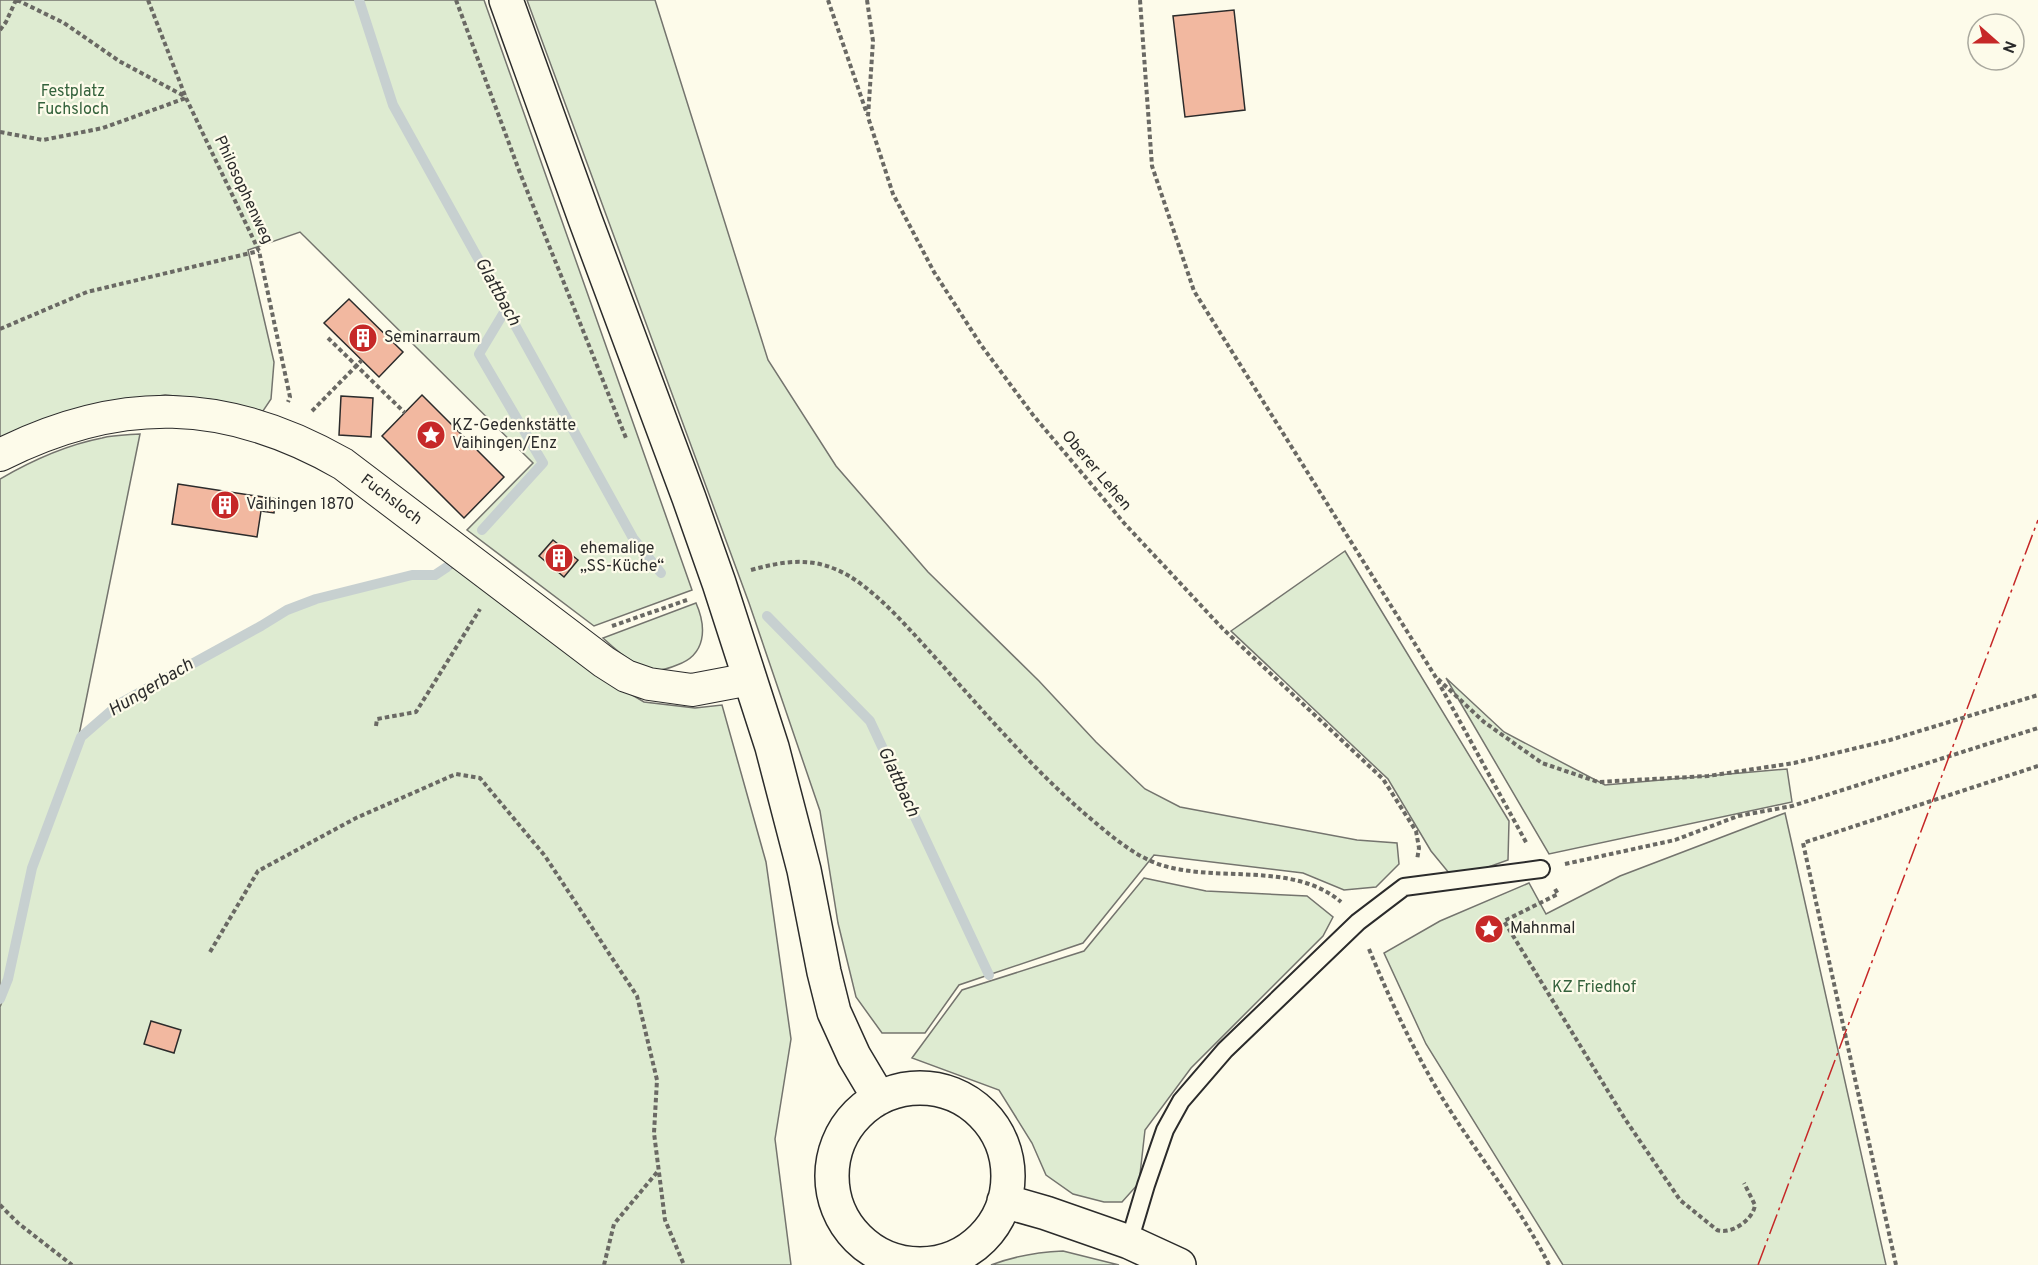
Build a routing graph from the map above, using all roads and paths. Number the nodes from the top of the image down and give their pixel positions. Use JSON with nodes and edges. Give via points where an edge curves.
{"nodes":[{"id":1,"x":16,"y":0,"type":"edge"},
{"id":2,"x":148,"y":0,"type":"edge"},
{"id":3,"x":456,"y":0,"type":"edge"},
{"id":4,"x":506,"y":0,"type":"edge"},
{"id":5,"x":828,"y":0,"type":"edge"},
{"id":6,"x":867,"y":0,"type":"edge"},
{"id":7,"x":1140,"y":0,"type":"edge"},
{"id":8,"x":0,"y":30,"type":"edge"},
{"id":9,"x":186,"y":98,"type":"junction"},
{"id":10,"x":868,"y":117,"type":"junction"},
{"id":11,"x":0,"y":132,"type":"edge"},
{"id":12,"x":259,"y":251,"type":"junction"},
{"id":13,"x":0,"y":329,"type":"edge"},
{"id":14,"x":328,"y":338,"type":"dead end"},
{"id":15,"x":362,"y":360,"type":"dead end"},
{"id":16,"x":356,"y":365,"type":"junction"},
{"id":17,"x":332,"y":391,"type":"dead end"},
{"id":18,"x":405,"y":413,"type":"dead end"},
{"id":19,"x":277,"y":431,"type":"junction"},
{"id":20,"x":628,"y":443,"type":"dead end"},
{"id":21,"x":0,"y":455,"type":"edge"},
{"id":22,"x":719,"y":583,"type":"junction"},
{"id":23,"x":682,"y":590,"type":"dead end"},
{"id":24,"x":685,"y":600,"type":"junction"},
{"id":25,"x":483,"y":604,"type":"dead end"},
{"id":26,"x":577,"y":642,"type":"junction"},
{"id":27,"x":1435,"y":676,"type":"junction"},
{"id":28,"x":750,"y":679,"type":"junction"},
{"id":29,"x":2038,"y":695,"type":"edge"},
{"id":30,"x":376,"y":726,"type":"dead end"},
{"id":31,"x":2038,"y":728,"type":"edge"},
{"id":32,"x":2038,"y":766,"type":"edge"},
{"id":33,"x":1541,"y":869,"type":"junction"},
{"id":34,"x":1404,"y":887,"type":"junction"},
{"id":35,"x":1358,"y":922,"type":"junction"},
{"id":36,"x":210,"y":952,"type":"dead end"},
{"id":37,"x":879,"y":1098,"type":"junction"},
{"id":38,"x":659,"y":1170,"type":"junction"},
{"id":39,"x":1744,"y":1183,"type":"dead end"},
{"id":40,"x":1004,"y":1201,"type":"junction"},
{"id":41,"x":0,"y":1205,"type":"edge"},
{"id":42,"x":1129,"y":1242,"type":"junction"},
{"id":43,"x":875,"y":1259,"type":"edge"},
{"id":44,"x":72,"y":1265,"type":"edge"},
{"id":45,"x":604,"y":1265,"type":"edge"},
{"id":46,"x":684,"y":1265,"type":"edge"},
{"id":47,"x":1179,"y":1265,"type":"edge"},
{"id":48,"x":1549,"y":1265,"type":"edge"},
{"id":49,"x":1896,"y":1265,"type":"edge"}],
"edges":[{"from":1,"to":8,"type":"path"},
{"from":1,"to":9,"type":"path","via":[[64,23],[119,61]]},
{"from":2,"to":9,"type":"path","name":"Philosophenweg"},
{"from":3,"to":20,"type":"path"},
{"from":4,"to":22,"type":"main road"},
{"from":5,"to":10,"type":"path"},
{"from":6,"to":10,"type":"path","name":"Oberer Lehen","via":[[873,41]]},
{"from":7,"to":27,"type":"path","via":[[1152,166],[1194,291]]},
{"from":9,"to":11,"type":"path","via":[[103,129],[43,140]]},
{"from":9,"to":12,"type":"path","name":"Philosophenweg"},
{"from":10,"to":34,"type":"path","name":"Oberer Lehen","via":[[893,194],[934,272],[1033,415],[1124,523],[1223,629],[1383,779],[1416,831],[1416,863]]},
{"from":12,"to":13,"type":"path","via":[[87,291]]},
{"from":12,"to":19,"type":"path","name":"Philosophenweg","via":[[290,397]]},
{"from":14,"to":16,"type":"path"},
{"from":15,"to":16,"type":"path"},
{"from":16,"to":17,"type":"path"},
{"from":16,"to":18,"type":"path"},
{"from":19,"to":21,"type":"street","name":"Fuchsloch","via":[[195,413],[138,413],[62,428]]},
{"from":19,"to":26,"type":"street","name":"Fuchsloch","via":[[343,464]]},
{"from":22,"to":24,"type":"path"},
{"from":22,"to":28,"type":"main road"},
{"from":22,"to":35,"type":"path","via":[[742,573],[800,561],[820,563],[845,574],[881,601],[1044,776],[1118,842],[1161,865],[1187,871],[1271,877],[1312,885],[1333,896]]},
{"from":23,"to":24,"type":"path"},
{"from":24,"to":26,"type":"path"},
{"from":25,"to":30,"type":"path","via":[[416,712],[377,719]]},
{"from":26,"to":28,"type":"street","name":"Fuchsloch","via":[[626,676],[649,684],[692,690]]},
{"from":27,"to":29,"type":"path","via":[[1484,722],[1542,763],[1598,782],[1708,776],[1794,763],[1890,740]]},
{"from":27,"to":33,"type":"path"},
{"from":28,"to":37,"type":"main road","via":[[804,870],[834,1012]]},
{"from":31,"to":33,"type":"path","via":[[1792,806],[1738,816],[1675,840]]},
{"from":32,"to":49,"type":"path","via":[[1803,843]]},
{"from":33,"to":34,"type":"lane"},
{"from":33,"to":39,"type":"path","via":[[1558,894],[1504,921],[1625,1119],[1680,1200],[1717,1230],[1733,1230],[1753,1214],[1755,1205]]},
{"from":34,"to":35,"type":"lane"},
{"from":35,"to":42,"type":"lane","via":[[1226,1050],[1181,1101],[1165,1130]]},
{"from":35,"to":48,"type":"path","via":[[1387,994],[1422,1064],[1522,1216]]},
{"from":36,"to":38,"type":"path","via":[[258,871],[356,818],[456,774],[480,778],[545,856],[637,996],[657,1080],[654,1133]]},
{"from":37,"to":40,"type":"main road","via":[[904,1089],[940,1090],[967,1102],[988,1119],[1001,1140],[1007,1164]]},
{"from":37,"to":43,"type":"main road","via":[[853,1119],[844,1132],[836,1148],[832,1177],[844,1221]]},
{"from":38,"to":45,"type":"path","via":[[614,1224]]},
{"from":38,"to":46,"type":"path","via":[[665,1220]]},
{"from":40,"to":42,"type":"main road"},
{"from":40,"to":43,"type":"main road","via":[[996,1221],[964,1253],[934,1264]]},
{"from":41,"to":44,"type":"path"},
{"from":42,"to":47,"type":"main road"}]}
